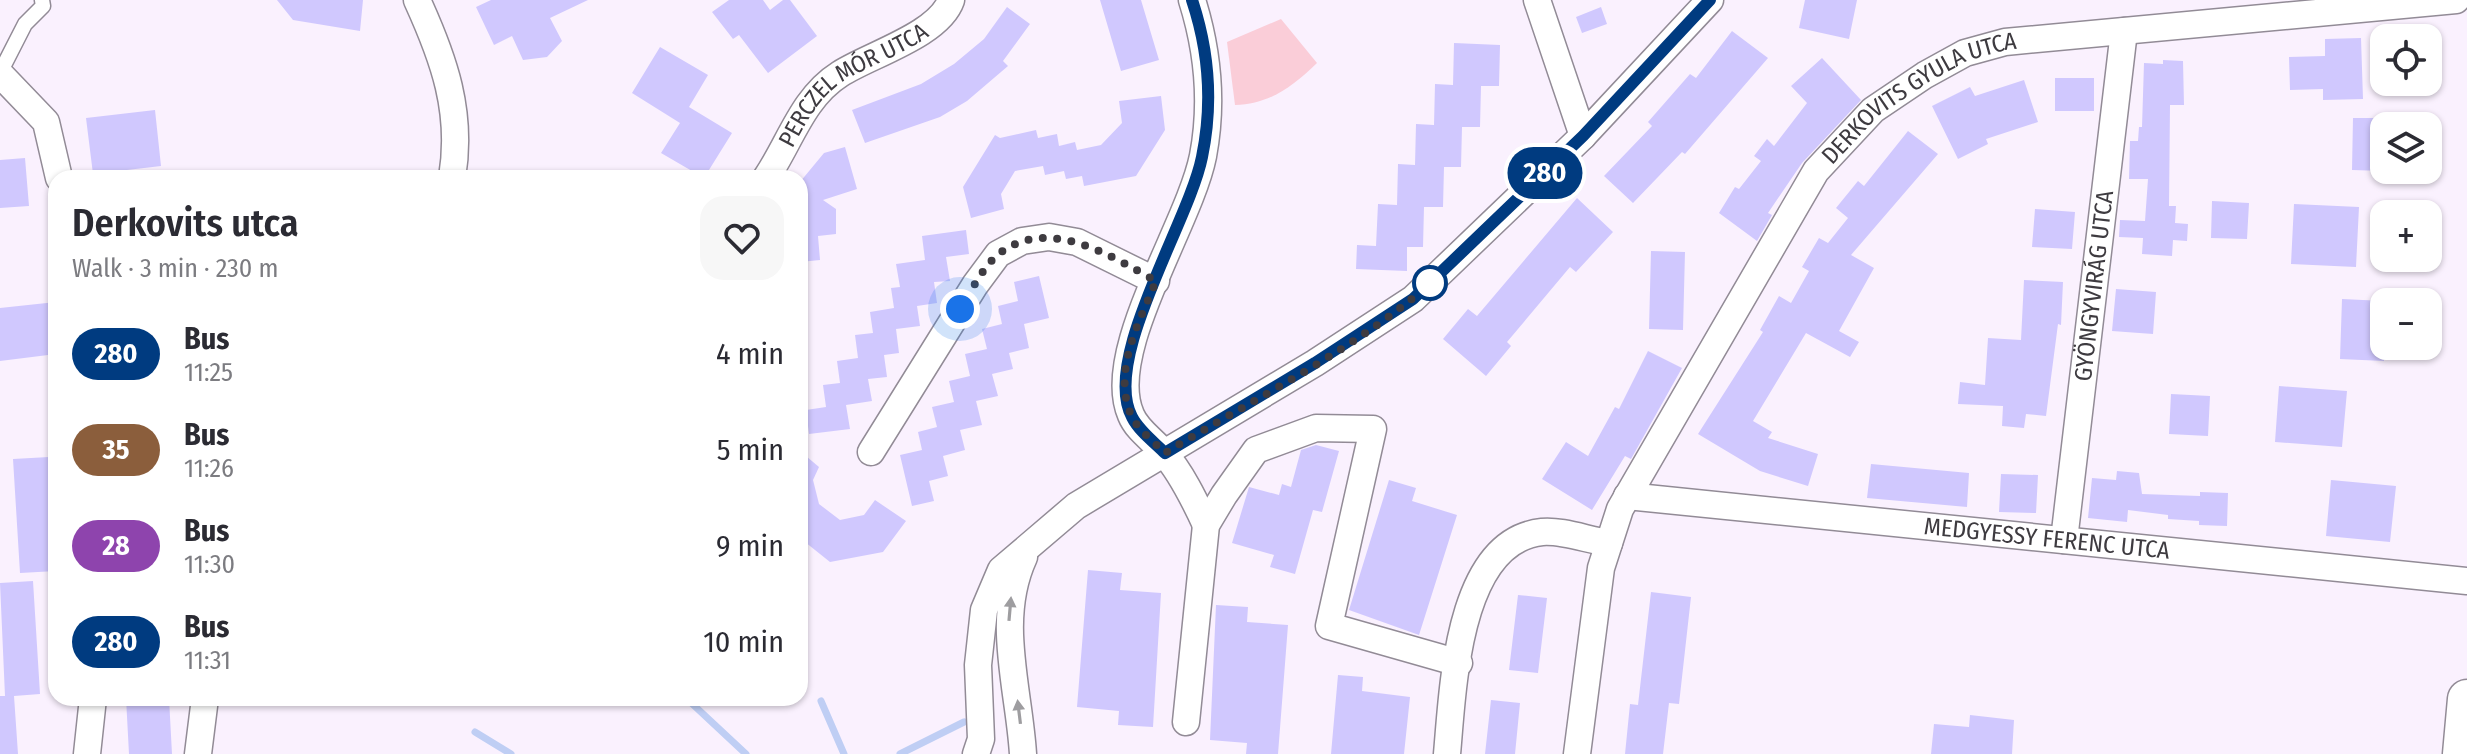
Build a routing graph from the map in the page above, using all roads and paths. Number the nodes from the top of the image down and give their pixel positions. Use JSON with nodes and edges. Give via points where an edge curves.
{"nodes":[{"id":1,"x":42,"y":0,"type":"edge"},
{"id":2,"x":417,"y":0,"type":"edge"},
{"id":3,"x":951,"y":0,"type":"edge"},
{"id":4,"x":1192,"y":0,"type":"edge"},
{"id":5,"x":1537,"y":0,"type":"edge"},
{"id":6,"x":1710,"y":0,"type":"edge"},
{"id":7,"x":2456,"y":0,"type":"edge"},
{"id":8,"x":2124,"y":31,"type":"junction"},
{"id":9,"x":0,"y":74,"type":"edge"},
{"id":10,"x":1583,"y":136,"type":"junction"},
{"id":11,"x":57,"y":170,"type":"edge"},
{"id":12,"x":452,"y":170,"type":"edge"},
{"id":13,"x":771,"y":170,"type":"edge"},
{"id":14,"x":1156,"y":281,"type":"junction"},
{"id":15,"x":871,"y":452,"type":"dead end"},
{"id":16,"x":1165,"y":453,"type":"junction"},
{"id":17,"x":1627,"y":496,"type":"junction"},
{"id":18,"x":1206,"y":525,"type":"junction"},
{"id":19,"x":2064,"y":540,"type":"junction"},
{"id":20,"x":1609,"y":543,"type":"junction"},
{"id":21,"x":1027,"y":550,"type":"junction"},
{"id":22,"x":2467,"y":581,"type":"edge"},
{"id":23,"x":981,"y":641,"type":"junction"},
{"id":24,"x":1459,"y":663,"type":"junction"},
{"id":25,"x":2467,"y":699,"type":"edge"},
{"id":26,"x":92,"y":706,"type":"edge"},
{"id":27,"x":204,"y":706,"type":"edge"},
{"id":28,"x":1186,"y":722,"type":"dead end"},
{"id":29,"x":87,"y":754,"type":"edge"},
{"id":30,"x":198,"y":754,"type":"edge"},
{"id":31,"x":976,"y":754,"type":"edge"},
{"id":32,"x":995,"y":754,"type":"edge"},
{"id":33,"x":1023,"y":754,"type":"edge"},
{"id":34,"x":1447,"y":754,"type":"edge"},
{"id":35,"x":1577,"y":754,"type":"edge"},
{"id":36,"x":2462,"y":754,"type":"edge"}],
"edges":[{"from":1,"to":9,"type":"lane"},
{"from":2,"to":12,"type":"street","via":[[444,60],[453,102]]},
{"from":3,"to":13,"type":"street","name":"PERCZEL MÓR UTCA","via":[[933,22],[838,74],[812,99]]},
{"from":4,"to":14,"type":"street","via":[[1206,51],[1209,100],[1203,156],[1191,200]]},
{"from":5,"to":10,"type":"street"},
{"from":6,"to":10,"type":"street"},
{"from":7,"to":8,"type":"street","name":"DERKOVITS GYULA UTCA"},
{"from":8,"to":17,"type":"street","name":"DERKOVITS GYULA UTCA","via":[[2005,42],[1965,53],[1873,110],[1816,171]]},
{"from":8,"to":19,"type":"street","name":"GYÖNGYVIRÁG UTCA"},
{"from":9,"to":11,"type":"street","via":[[46,122]]},
{"from":10,"to":16,"type":"street","via":[[1413,299]]},
{"from":14,"to":15,"type":"street","via":[[1077,242],[1049,237],[1022,241],[998,254]]},
{"from":14,"to":16,"type":"street","via":[[1127,355],[1126,383],[1131,415]]},
{"from":16,"to":18,"type":"street"},
{"from":16,"to":21,"type":"street","via":[[1076,506]]},
{"from":17,"to":19,"type":"street","name":"MEDGYESSY FERENC UTCA"},
{"from":17,"to":20,"type":"street","name":"DERKOVITS GYULA UTCA"},
{"from":18,"to":24,"type":"street","via":[[1256,450],[1316,428],[1373,429],[1329,626]]},
{"from":18,"to":28,"type":"street"},
{"from":19,"to":22,"type":"street","name":"MEDGYESSY FERENC UTCA"},
{"from":20,"to":24,"type":"street","via":[[1544,532],[1520,537],[1492,558],[1471,596]]},
{"from":20,"to":35,"type":"street","name":"DERKOVITS GYULA UTCA","via":[[1601,568]]},
{"from":21,"to":23,"type":"street","via":[[1001,570],[984,610]]},
{"from":33,"to":21,"type":"street","one_way":true,"via":[[1009,621],[1013,581]]},
{"from":23,"to":31,"type":"street","via":[[981,739]]},
{"from":23,"to":32,"type":"street"},
{"from":24,"to":34,"type":"street"},
{"from":25,"to":36,"type":"street"},
{"from":26,"to":29,"type":"street"},
{"from":27,"to":30,"type":"street"}]}
